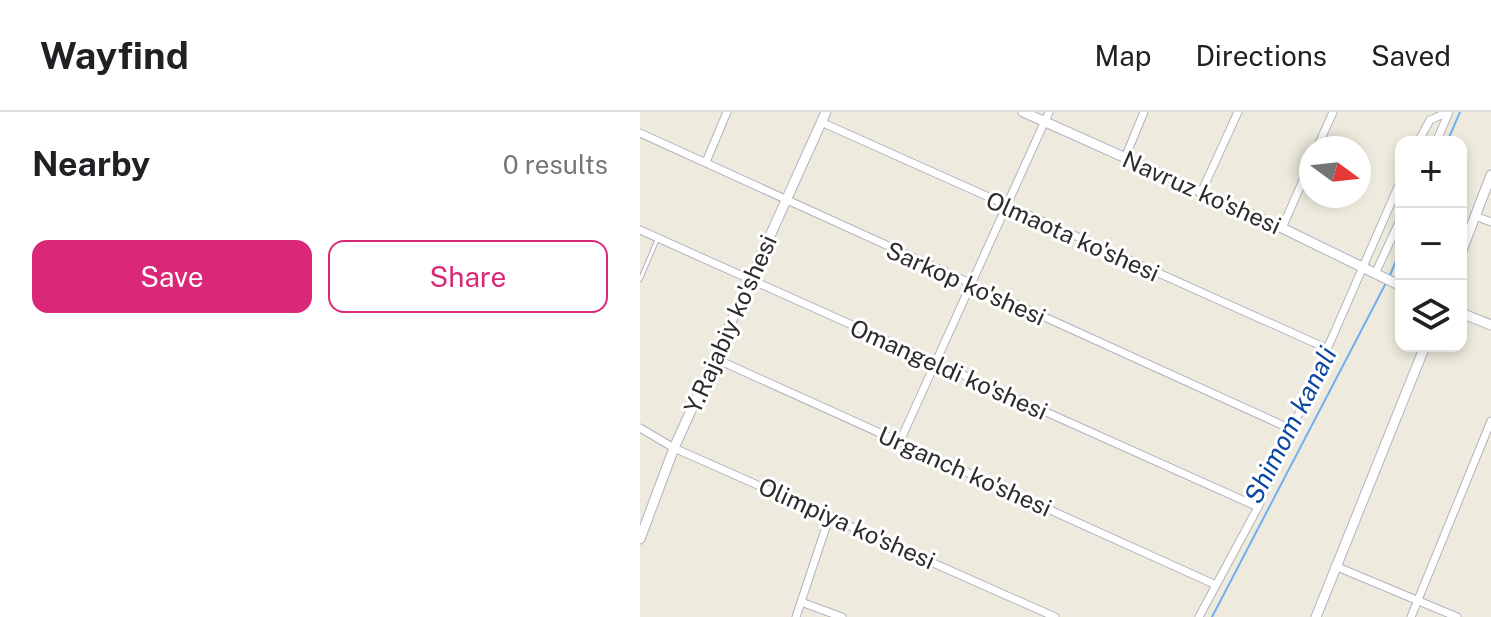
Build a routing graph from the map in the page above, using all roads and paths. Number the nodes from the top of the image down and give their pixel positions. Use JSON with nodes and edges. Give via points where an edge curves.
{"nodes":[{"id":1,"x":727,"y":112,"type":"edge"},
{"id":2,"x":1023,"y":112,"type":"edge"},
{"id":3,"x":1144,"y":112,"type":"edge"},
{"id":4,"x":1238,"y":112,"type":"edge"},
{"id":5,"x":1333,"y":112,"type":"edge"},
{"id":6,"x":1448,"y":112,"type":"edge"},
{"id":7,"x":824,"y":117,"type":"edge"},
{"id":8,"x":1047,"y":117,"type":"edge"},
{"id":9,"x":640,"y":133,"type":"edge"},
{"id":10,"x":1322,"y":136,"type":"edge"},
{"id":11,"x":1421,"y":136,"type":"edge"},
{"id":12,"x":1438,"y":136,"type":"edge"},
{"id":13,"x":1125,"y":158,"type":"junction"},
{"id":14,"x":706,"y":162,"type":"junction"},
{"id":15,"x":1491,"y":175,"type":"edge"},
{"id":16,"x":1299,"y":189,"type":"edge"},
{"id":17,"x":1201,"y":193,"type":"junction"},
{"id":18,"x":1395,"y":193,"type":"edge"},
{"id":19,"x":785,"y":201,"type":"junction"},
{"id":20,"x":1007,"y":207,"type":"junction"},
{"id":21,"x":1475,"y":216,"type":"junction"},
{"id":22,"x":1491,"y":222,"type":"edge"},
{"id":23,"x":1282,"y":228,"type":"junction"},
{"id":24,"x":640,"y":230,"type":"edge"},
{"id":25,"x":1395,"y":232,"type":"edge"},
{"id":26,"x":1467,"y":237,"type":"edge"},
{"id":27,"x":657,"y":238,"type":"junction"},
{"id":28,"x":1361,"y":267,"type":"junction"},
{"id":29,"x":1377,"y":275,"type":"junction"},
{"id":30,"x":640,"y":280,"type":"edge"},
{"id":31,"x":751,"y":280,"type":"junction"},
{"id":32,"x":1395,"y":284,"type":"edge"},
{"id":33,"x":971,"y":285,"type":"junction"},
{"id":34,"x":1467,"y":315,"type":"edge"},
{"id":35,"x":1491,"y":325,"type":"edge"},
{"id":36,"x":1326,"y":348,"type":"junction"},
{"id":37,"x":1423,"y":352,"type":"edge"},
{"id":38,"x":714,"y":358,"type":"junction"},
{"id":39,"x":935,"y":363,"type":"junction"},
{"id":40,"x":1491,"y":421,"type":"edge"},
{"id":41,"x":640,"y":428,"type":"edge"},
{"id":42,"x":1293,"y":430,"type":"junction"},
{"id":43,"x":900,"y":441,"type":"junction"},
{"id":44,"x":674,"y":448,"type":"junction"},
{"id":45,"x":1258,"y":507,"type":"junction"},
{"id":46,"x":830,"y":515,"type":"junction"},
{"id":47,"x":641,"y":535,"type":"edge"},
{"id":48,"x":1335,"y":566,"type":"junction"},
{"id":49,"x":1216,"y":585,"type":"junction"},
{"id":50,"x":1417,"y":601,"type":"junction"},
{"id":51,"x":801,"y":602,"type":"junction"},
{"id":52,"x":796,"y":617,"type":"edge"},
{"id":53,"x":842,"y":617,"type":"edge"},
{"id":54,"x":1055,"y":617,"type":"edge"},
{"id":55,"x":1199,"y":617,"type":"edge"},
{"id":56,"x":1316,"y":617,"type":"edge"},
{"id":57,"x":1411,"y":617,"type":"edge"},
{"id":58,"x":1457,"y":617,"type":"edge"}],
"edges":[{"from":1,"to":14,"type":"street"},
{"from":2,"to":8,"type":"street","name":"Navruz ko'shesi"},
{"from":3,"to":13,"type":"street"},
{"from":4,"to":17,"type":"street"},
{"from":5,"to":10,"type":"street"},
{"from":6,"to":11,"type":"street","via":[[1430,120]]},
{"from":6,"to":12,"type":"street"},
{"from":7,"to":19,"type":"street","name":"Y.Rajabiy ko'shesi"},
{"from":7,"to":20,"type":"street","name":"Olmaota ko'shesi"},
{"from":8,"to":13,"type":"street","name":"Navruz ko'shesi"},
{"from":8,"to":20,"type":"street"},
{"from":9,"to":14,"type":"street","name":"Sarkop ko'shesi"},
{"from":13,"to":17,"type":"street","name":"Navruz ko'shesi"},
{"from":14,"to":19,"type":"street","name":"Sarkop ko'shesi"},
{"from":15,"to":21,"type":"street"},
{"from":16,"to":23,"type":"street"},
{"from":17,"to":23,"type":"street","name":"Navruz ko'shesi"},
{"from":18,"to":28,"type":"street"},
{"from":19,"to":31,"type":"street","name":"Y.Rajabiy ko'shesi"},
{"from":19,"to":33,"type":"street","name":"Sarkop ko'shesi"},
{"from":20,"to":33,"type":"street"},
{"from":20,"to":36,"type":"street","name":"Olmaota ko'shesi"},
{"from":21,"to":22,"type":"street"},
{"from":21,"to":26,"type":"street"},
{"from":23,"to":28,"type":"street","name":"Navruz ko'shesi"},
{"from":24,"to":27,"type":"street","name":"Omangeldi ko'shesi"},
{"from":25,"to":29,"type":"street"},
{"from":27,"to":30,"type":"lane"},
{"from":27,"to":31,"type":"street","name":"Omangeldi ko'shesi"},
{"from":28,"to":29,"type":"street","name":"Navruz ko'shesi"},
{"from":28,"to":36,"type":"street"},
{"from":29,"to":32,"type":"street","name":"Navruz ko'shesi"},
{"from":31,"to":38,"type":"street","name":"Y.Rajabiy ko'shesi"},
{"from":31,"to":39,"type":"street","name":"Omangeldi ko'shesi"},
{"from":33,"to":39,"type":"street"},
{"from":33,"to":42,"type":"street","name":"Sarkop ko'shesi"},
{"from":34,"to":35,"type":"street"},
{"from":36,"to":42,"type":"street"},
{"from":37,"to":48,"type":"street"},
{"from":38,"to":43,"type":"street","name":"Urganch ko'shesi"},
{"from":38,"to":44,"type":"street","name":"Y.Rajabiy ko'shesi"},
{"from":39,"to":43,"type":"street"},
{"from":39,"to":45,"type":"street","name":"Omangeldi ko'shesi"},
{"from":40,"to":50,"type":"street"},
{"from":41,"to":44,"type":"street","name":"Olimpiya ko'shesi"},
{"from":42,"to":45,"type":"street"},
{"from":43,"to":49,"type":"street","name":"Urganch ko'shesi"},
{"from":44,"to":46,"type":"street","name":"Olimpiya ko'shesi"},
{"from":44,"to":47,"type":"street","name":"Y.Rajabiy ko'shesi"},
{"from":45,"to":49,"type":"street"},
{"from":46,"to":51,"type":"street"},
{"from":46,"to":54,"type":"street","name":"Olimpiya ko'shesi"},
{"from":48,"to":50,"type":"street"},
{"from":48,"to":56,"type":"street"},
{"from":49,"to":55,"type":"street"},
{"from":50,"to":57,"type":"street"},
{"from":50,"to":58,"type":"street"},
{"from":51,"to":52,"type":"street"},
{"from":51,"to":53,"type":"street"}]}
